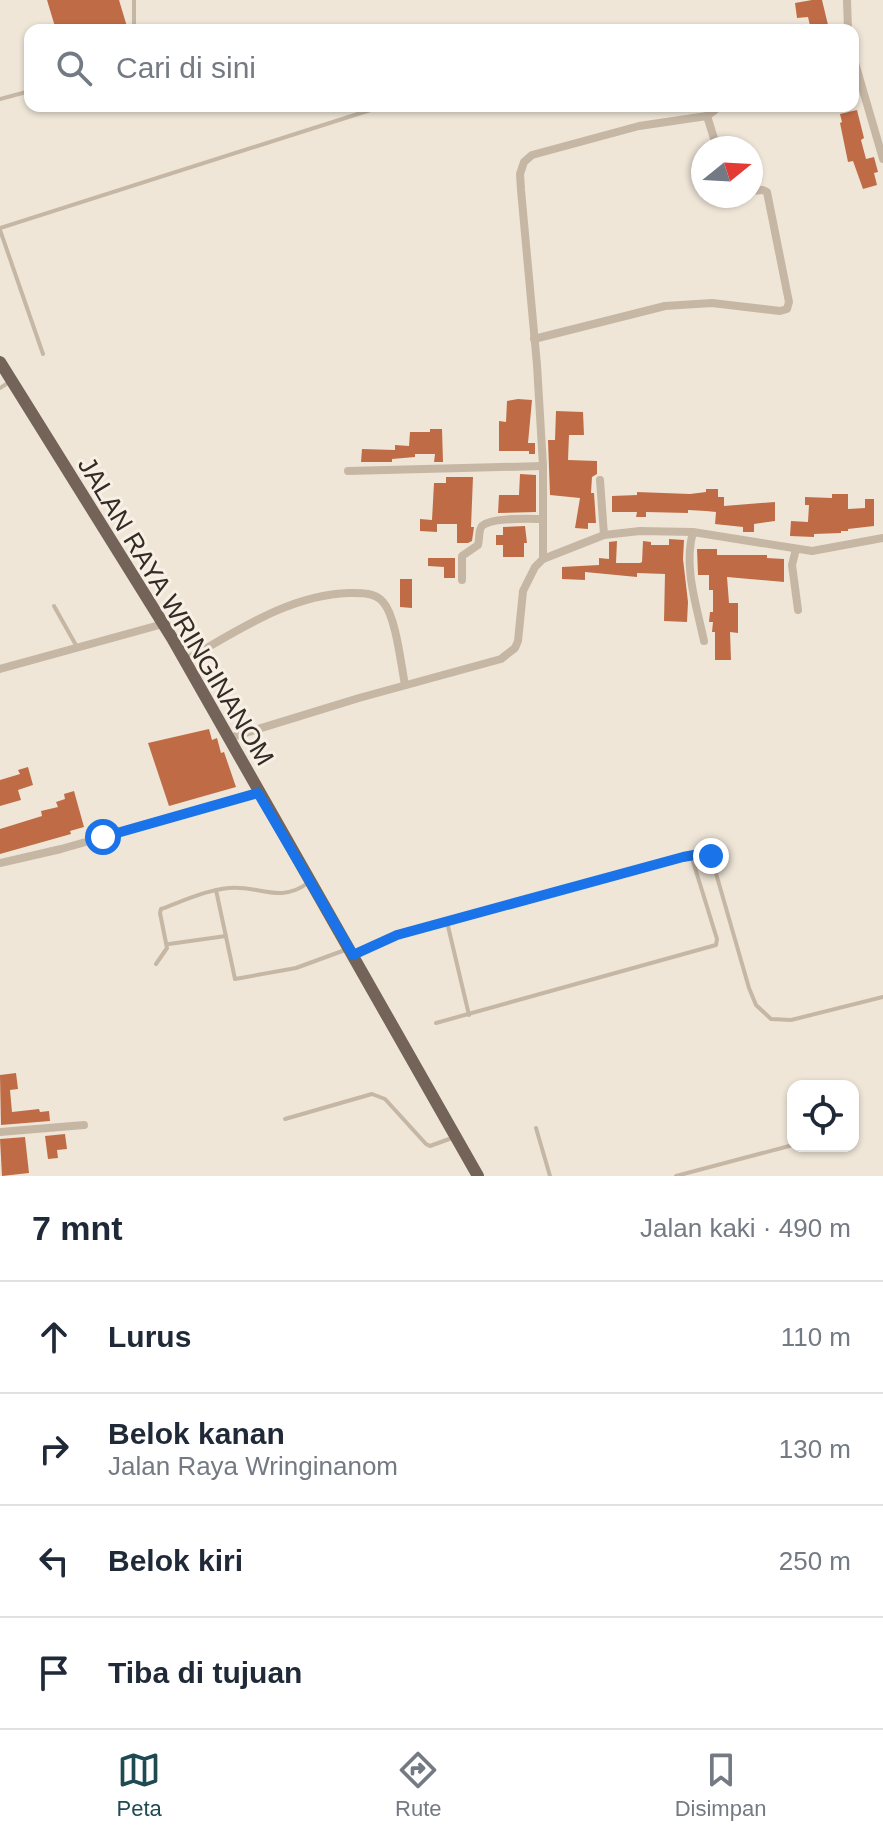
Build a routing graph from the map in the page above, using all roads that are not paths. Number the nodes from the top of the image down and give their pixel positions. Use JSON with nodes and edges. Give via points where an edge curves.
{"nodes":[{"id":1,"x":134,"y":0,"type":"edge"},
{"id":2,"x":847,"y":0,"type":"edge"},
{"id":3,"x":134,"y":24,"type":"edge"},
{"id":4,"x":848,"y":24,"type":"edge"},
{"id":5,"x":859,"y":77,"type":"edge"},
{"id":6,"x":24,"y":93,"type":"edge"},
{"id":7,"x":0,"y":99,"type":"edge"},
{"id":8,"x":364,"y":112,"type":"edge"},
{"id":9,"x":712,"y":112,"type":"edge"},
{"id":10,"x":707,"y":116,"type":"junction"},
{"id":11,"x":713,"y":136,"type":"edge"},
{"id":12,"x":883,"y":159,"type":"edge"},
{"id":13,"x":763,"y":190,"type":"edge"},
{"id":14,"x":0,"y":229,"type":"edge"},
{"id":15,"x":534,"y":339,"type":"junction"},
{"id":16,"x":43,"y":354,"type":"dead end"},
{"id":17,"x":0,"y":362,"type":"edge"},
{"id":18,"x":11,"y":380,"type":"junction"},
{"id":19,"x":0,"y":388,"type":"edge"},
{"id":20,"x":543,"y":466,"type":"junction"},
{"id":21,"x":348,"y":471,"type":"dead end"},
{"id":22,"x":600,"y":480,"type":"dead end"},
{"id":23,"x":543,"y":519,"type":"junction"},
{"id":24,"x":693,"y":532,"type":"junction"},
{"id":25,"x":604,"y":535,"type":"junction"},
{"id":26,"x":883,"y":538,"type":"edge"},
{"id":27,"x":796,"y":549,"type":"junction"},
{"id":28,"x":543,"y":559,"type":"junction"},
{"id":29,"x":462,"y":580,"type":"dead end"},
{"id":30,"x":54,"y":606,"type":"dead end"},
{"id":31,"x":798,"y":610,"type":"dead end"},
{"id":32,"x":163,"y":624,"type":"junction"},
{"id":33,"x":704,"y":641,"type":"dead end"},
{"id":34,"x":78,"y":649,"type":"junction"},
{"id":35,"x":184,"y":661,"type":"junction"},
{"id":36,"x":0,"y":669,"type":"edge"},
{"id":37,"x":405,"y":685,"type":"junction"},
{"id":38,"x":229,"y":738,"type":"junction"},
{"id":39,"x":258,"y":793,"type":"junction"},
{"id":40,"x":691,"y":855,"type":"junction"},
{"id":41,"x":0,"y":863,"type":"edge"},
{"id":42,"x":310,"y":881,"type":"junction"},
{"id":43,"x":216,"y":890,"type":"junction"},
{"id":44,"x":447,"y":922,"type":"junction"},
{"id":45,"x":226,"y":936,"type":"junction"},
{"id":46,"x":168,"y":944,"type":"junction"},
{"id":47,"x":352,"y":952,"type":"junction"},
{"id":48,"x":156,"y":964,"type":"dead end"},
{"id":49,"x":883,"y":997,"type":"edge"},
{"id":50,"x":469,"y":1015,"type":"junction"},
{"id":51,"x":436,"y":1023,"type":"dead end"},
{"id":52,"x":285,"y":1119,"type":"dead end"},
{"id":53,"x":84,"y":1125,"type":"dead end"},
{"id":54,"x":536,"y":1128,"type":"dead end"},
{"id":55,"x":0,"y":1132,"type":"edge"},
{"id":56,"x":455,"y":1137,"type":"junction"},
{"id":57,"x":787,"y":1147,"type":"edge"},
{"id":58,"x":478,"y":1176,"type":"edge"},
{"id":59,"x":550,"y":1176,"type":"edge"},
{"id":60,"x":676,"y":1176,"type":"edge"}],
"edges":[{"from":1,"to":3,"type":"lane"},
{"from":2,"to":4,"type":"street"},
{"from":5,"to":12,"type":"street"},
{"from":6,"to":7,"type":"lane"},
{"from":8,"to":14,"type":"lane"},
{"from":9,"to":10,"type":"street"},
{"from":10,"to":11,"type":"street"},
{"from":10,"to":15,"type":"street","via":[[601,135],[524,162],[520,174]]},
{"from":13,"to":15,"type":"street","via":[[787,309],[712,303],[665,306]]},
{"from":14,"to":16,"type":"lane"},
{"from":15,"to":20,"type":"street"},
{"from":17,"to":18,"type":"main road","name":"JALAN RAYA WRINGINANOM"},
{"from":18,"to":19,"type":"lane"},
{"from":18,"to":32,"type":"main road","name":"JALAN RAYA WRINGINANOM"},
{"from":20,"to":21,"type":"street"},
{"from":20,"to":23,"type":"street"},
{"from":22,"to":25,"type":"street"},
{"from":23,"to":28,"type":"street"},
{"from":23,"to":29,"type":"street","via":[[483,525],[478,545],[461,559]]},
{"from":24,"to":25,"type":"street"},
{"from":24,"to":27,"type":"street"},
{"from":24,"to":33,"type":"street","via":[[693,586]]},
{"from":25,"to":28,"type":"street"},
{"from":26,"to":27,"type":"street","via":[[833,549]]},
{"from":27,"to":31,"type":"street","via":[[792,565]]},
{"from":28,"to":37,"type":"street","via":[[523,591],[518,641],[508,655]]},
{"from":30,"to":34,"type":"lane"},
{"from":32,"to":34,"type":"street"},
{"from":32,"to":35,"type":"main road","name":"JALAN RAYA WRINGINANOM"},
{"from":34,"to":36,"type":"street"},
{"from":35,"to":37,"type":"street","via":[[274,611],[315,598],[365,593],[383,602],[390,613]]},
{"from":35,"to":38,"type":"main road","name":"JALAN RAYA WRINGINANOM"},
{"from":37,"to":38,"type":"street"},
{"from":38,"to":39,"type":"main road","name":"JALAN RAYA WRINGINANOM"},
{"from":39,"to":41,"type":"street"},
{"from":39,"to":42,"type":"main road","name":"JALAN RAYA WRINGINANOM"},
{"from":40,"to":44,"type":"lane"},
{"from":40,"to":49,"type":"lane","via":[[711,856],[749,988],[756,1005],[771,1019],[791,1020]]},
{"from":40,"to":50,"type":"lane","via":[[716,945]]},
{"from":42,"to":43,"type":"lane","via":[[285,894]]},
{"from":42,"to":47,"type":"main road","name":"JALAN RAYA WRINGINANOM"},
{"from":43,"to":45,"type":"lane"},
{"from":43,"to":46,"type":"lane","via":[[161,909]]},
{"from":44,"to":47,"type":"lane"},
{"from":44,"to":50,"type":"lane"},
{"from":45,"to":46,"type":"lane"},
{"from":45,"to":47,"type":"lane","via":[[233,975],[239,980]]},
{"from":46,"to":48,"type":"lane"},
{"from":47,"to":56,"type":"main road","name":"JALAN RAYA WRINGINANOM"},
{"from":50,"to":51,"type":"lane"},
{"from":52,"to":56,"type":"lane","via":[[372,1094],[385,1099],[426,1144]]},
{"from":53,"to":55,"type":"street"},
{"from":54,"to":59,"type":"lane"},
{"from":56,"to":58,"type":"main road","name":"JALAN RAYA WRINGINANOM"},
{"from":57,"to":60,"type":"lane"}]}
